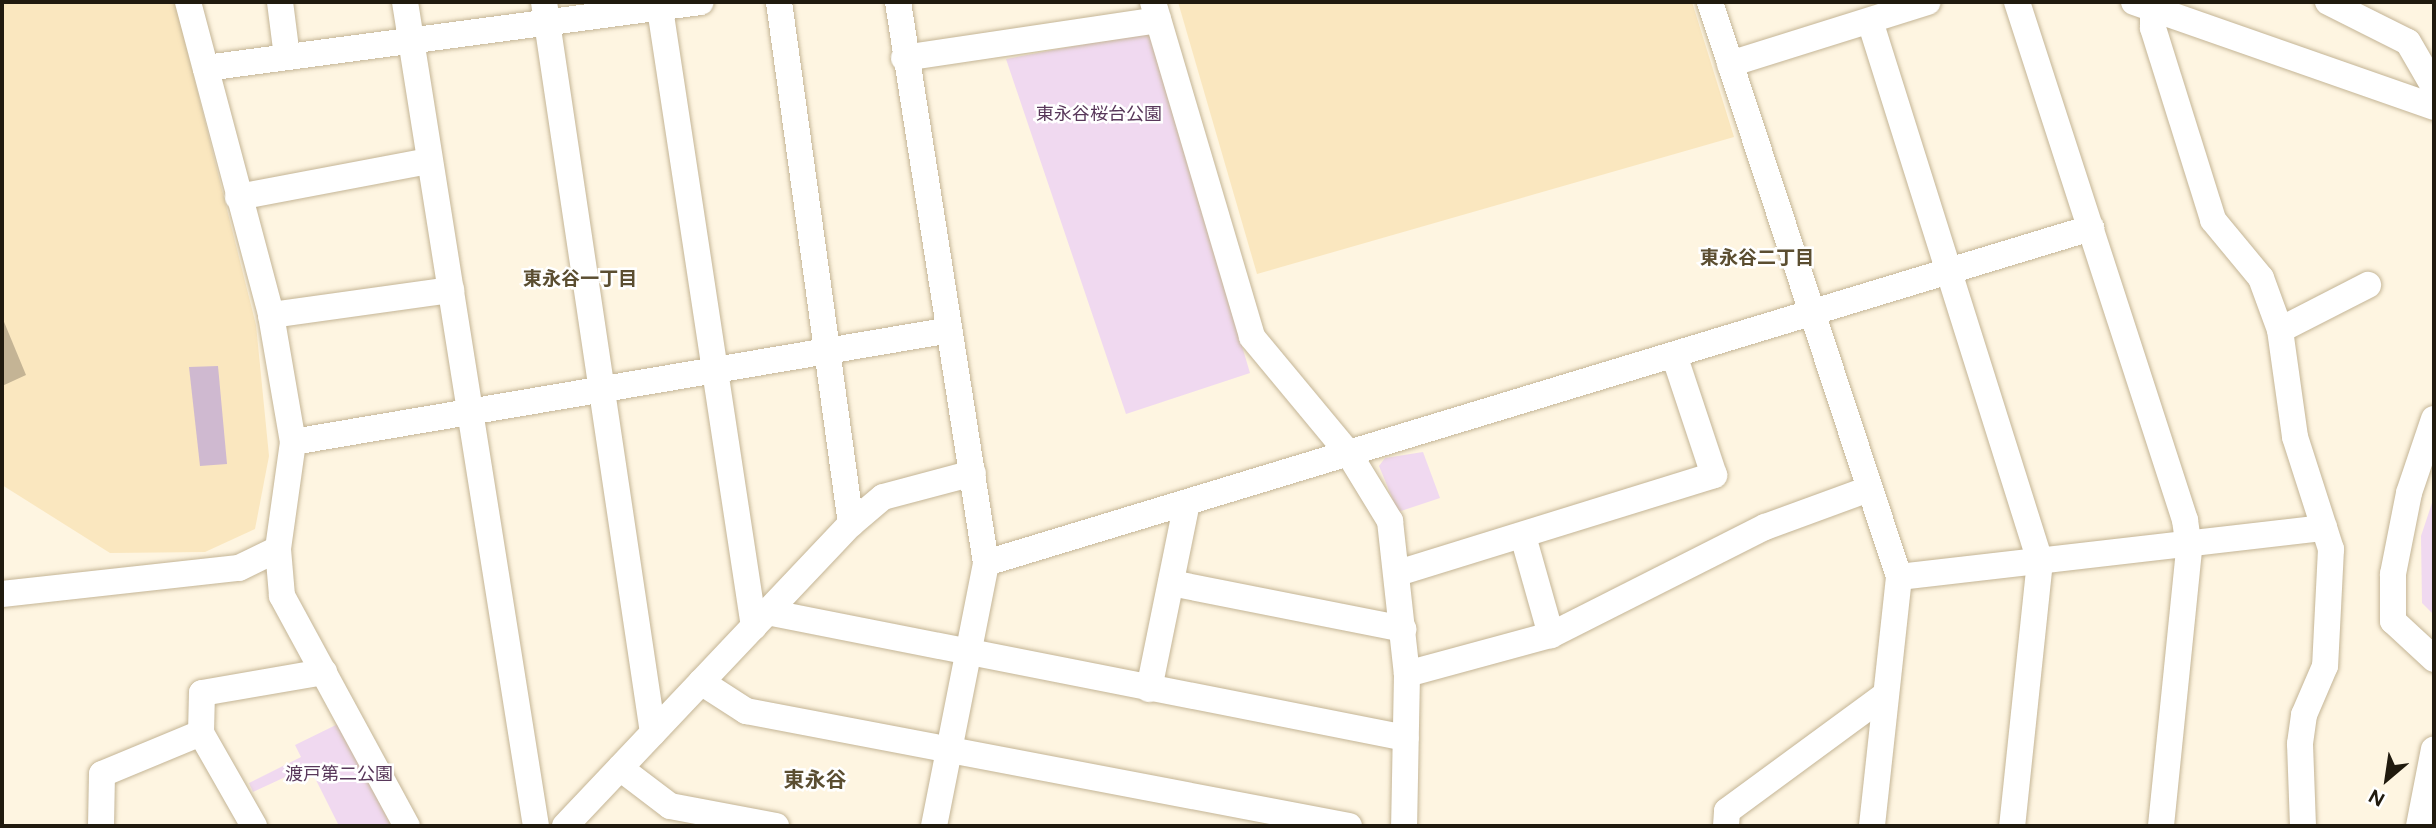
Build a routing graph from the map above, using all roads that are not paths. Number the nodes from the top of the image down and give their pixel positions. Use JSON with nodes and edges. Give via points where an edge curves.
{"nodes":[{"id":1,"x":188,"y":2,"type":"edge"},
{"id":2,"x":280,"y":2,"type":"edge"},
{"id":3,"x":405,"y":2,"type":"edge"},
{"id":4,"x":701,"y":2,"type":"edge"},
{"id":5,"x":779,"y":2,"type":"edge"},
{"id":6,"x":898,"y":2,"type":"edge"},
{"id":7,"x":1710,"y":2,"type":"edge"},
{"id":8,"x":1928,"y":2,"type":"edge"},
{"id":9,"x":2017,"y":2,"type":"edge"},
{"id":10,"x":2328,"y":2,"type":"edge"},
{"id":11,"x":660,"y":4,"type":"edge"},
{"id":12,"x":2143,"y":5,"type":"edge"},
{"id":13,"x":1156,"y":11,"type":"edge"},
{"id":14,"x":546,"y":12,"type":"edge"},
{"id":15,"x":1870,"y":21,"type":"junction"},
{"id":16,"x":410,"y":41,"type":"junction"},
{"id":17,"x":287,"y":57,"type":"junction"},
{"id":18,"x":904,"y":58,"type":"junction"},
{"id":19,"x":1730,"y":64,"type":"junction"},
{"id":20,"x":206,"y":68,"type":"junction"},
{"id":21,"x":2434,"y":87,"type":"edge"},
{"id":22,"x":2434,"y":107,"type":"edge"},
{"id":23,"x":428,"y":161,"type":"junction"},
{"id":24,"x":238,"y":197,"type":"junction"},
{"id":25,"x":2091,"y":228,"type":"junction"},
{"id":26,"x":1949,"y":272,"type":"junction"},
{"id":27,"x":2368,"y":285,"type":"dead end"},
{"id":28,"x":451,"y":290,"type":"junction"},
{"id":29,"x":271,"y":315,"type":"junction"},
{"id":30,"x":1811,"y":315,"type":"junction"},
{"id":31,"x":950,"y":330,"type":"junction"},
{"id":32,"x":2280,"y":330,"type":"junction"},
{"id":33,"x":828,"y":351,"type":"junction"},
{"id":34,"x":1674,"y":355,"type":"junction"},
{"id":35,"x":715,"y":370,"type":"junction"},
{"id":36,"x":602,"y":389,"type":"junction"},
{"id":37,"x":472,"y":411,"type":"junction"},
{"id":38,"x":2434,"y":419,"type":"edge"},
{"id":39,"x":293,"y":442,"type":"junction"},
{"id":40,"x":1349,"y":454,"type":"junction"},
{"id":41,"x":973,"y":473,"type":"junction"},
{"id":42,"x":1869,"y":489,"type":"junction"},
{"id":43,"x":1187,"y":503,"type":"junction"},
{"id":44,"x":851,"y":524,"type":"junction"},
{"id":45,"x":2324,"y":528,"type":"junction"},
{"id":46,"x":1523,"y":536,"type":"junction"},
{"id":47,"x":2188,"y":542,"type":"junction"},
{"id":48,"x":278,"y":549,"type":"junction"},
{"id":49,"x":2040,"y":561,"type":"junction"},
{"id":50,"x":986,"y":563,"type":"junction"},
{"id":51,"x":1398,"y":573,"type":"junction"},
{"id":52,"x":1899,"y":577,"type":"junction"},
{"id":53,"x":1171,"y":583,"type":"junction"},
{"id":54,"x":2,"y":594,"type":"edge"},
{"id":55,"x":761,"y":620,"type":"junction"},
{"id":56,"x":1403,"y":629,"type":"junction"},
{"id":57,"x":1552,"y":635,"type":"junction"},
{"id":58,"x":967,"y":654,"type":"junction"},
{"id":59,"x":2434,"y":659,"type":"edge"},
{"id":60,"x":324,"y":672,"type":"junction"},
{"id":61,"x":1407,"y":674,"type":"junction"},
{"id":62,"x":701,"y":682,"type":"junction"},
{"id":63,"x":1149,"y":689,"type":"junction"},
{"id":64,"x":1886,"y":694,"type":"junction"},
{"id":65,"x":201,"y":733,"type":"junction"},
{"id":66,"x":653,"y":733,"type":"junction"},
{"id":67,"x":1406,"y":738,"type":"junction"},
{"id":68,"x":2434,"y":749,"type":"edge"},
{"id":69,"x":948,"y":752,"type":"junction"},
{"id":70,"x":620,"y":768,"type":"junction"},
{"id":71,"x":101,"y":826,"type":"edge"},
{"id":72,"x":254,"y":826,"type":"edge"},
{"id":73,"x":407,"y":826,"type":"edge"},
{"id":74,"x":536,"y":826,"type":"edge"},
{"id":75,"x":565,"y":826,"type":"edge"},
{"id":76,"x":776,"y":826,"type":"edge"},
{"id":77,"x":934,"y":826,"type":"edge"},
{"id":78,"x":1349,"y":826,"type":"edge"},
{"id":79,"x":1404,"y":826,"type":"edge"},
{"id":80,"x":1726,"y":826,"type":"edge"},
{"id":81,"x":1872,"y":826,"type":"edge"},
{"id":82,"x":2012,"y":826,"type":"edge"},
{"id":83,"x":2161,"y":826,"type":"edge"},
{"id":84,"x":2303,"y":826,"type":"edge"},
{"id":85,"x":2419,"y":826,"type":"edge"}],
"edges":[{"from":1,"to":20,"type":"street"},
{"from":2,"to":17,"type":"street"},
{"from":3,"to":16,"type":"street"},
{"from":4,"to":11,"type":"street"},
{"from":5,"to":33,"type":"street"},
{"from":6,"to":18,"type":"street"},
{"from":7,"to":19,"type":"street"},
{"from":8,"to":15,"type":"street"},
{"from":9,"to":25,"type":"street"},
{"from":10,"to":21,"type":"street","via":[[2408,41]]},
{"from":11,"to":14,"type":"street"},
{"from":11,"to":35,"type":"street"},
{"from":12,"to":22,"type":"street"},
{"from":12,"to":32,"type":"street","via":[[2213,220],[2261,278]]},
{"from":13,"to":18,"type":"street"},
{"from":13,"to":40,"type":"street","via":[[1252,337]]},
{"from":14,"to":16,"type":"street"},
{"from":14,"to":36,"type":"street"},
{"from":15,"to":19,"type":"street"},
{"from":15,"to":26,"type":"street"},
{"from":16,"to":17,"type":"street"},
{"from":16,"to":23,"type":"street"},
{"from":17,"to":20,"type":"street"},
{"from":18,"to":31,"type":"street"},
{"from":19,"to":30,"type":"street"},
{"from":20,"to":24,"type":"street"},
{"from":23,"to":24,"type":"street"},
{"from":23,"to":28,"type":"street"},
{"from":24,"to":29,"type":"street"},
{"from":25,"to":26,"type":"street"},
{"from":25,"to":47,"type":"street"},
{"from":26,"to":30,"type":"street"},
{"from":26,"to":49,"type":"street"},
{"from":27,"to":32,"type":"street"},
{"from":28,"to":29,"type":"street"},
{"from":28,"to":37,"type":"street"},
{"from":29,"to":39,"type":"street"},
{"from":30,"to":34,"type":"street"},
{"from":30,"to":42,"type":"street"},
{"from":31,"to":33,"type":"street"},
{"from":31,"to":41,"type":"street"},
{"from":32,"to":45,"type":"street","via":[[2295,437]]},
{"from":33,"to":35,"type":"street"},
{"from":33,"to":44,"type":"street"},
{"from":34,"to":40,"type":"street"},
{"from":34,"to":46,"type":"street","via":[[1714,475]]},
{"from":35,"to":36,"type":"street"},
{"from":35,"to":55,"type":"street"},
{"from":36,"to":37,"type":"street"},
{"from":36,"to":66,"type":"street"},
{"from":37,"to":39,"type":"street"},
{"from":37,"to":74,"type":"street"},
{"from":38,"to":59,"type":"street","via":[[2406,507],[2393,575],[2393,621]]},
{"from":39,"to":48,"type":"street"},
{"from":40,"to":43,"type":"street"},
{"from":40,"to":51,"type":"street","via":[[1390,521]]},
{"from":41,"to":44,"type":"street","via":[[883,497]]},
{"from":41,"to":50,"type":"street"},
{"from":42,"to":52,"type":"street"},
{"from":42,"to":57,"type":"street","via":[[1765,527]]},
{"from":43,"to":50,"type":"street"},
{"from":43,"to":53,"type":"street"},
{"from":44,"to":55,"type":"street"},
{"from":45,"to":47,"type":"street"},
{"from":45,"to":84,"type":"street","via":[[2331,548],[2325,666],[2304,715]]},
{"from":46,"to":51,"type":"street"},
{"from":46,"to":57,"type":"street"},
{"from":47,"to":49,"type":"street"},
{"from":47,"to":83,"type":"street"},
{"from":48,"to":54,"type":"street","via":[[239,568]]},
{"from":48,"to":60,"type":"street","via":[[282,596]]},
{"from":49,"to":52,"type":"street"},
{"from":49,"to":82,"type":"street"},
{"from":50,"to":58,"type":"street"},
{"from":51,"to":56,"type":"street"},
{"from":52,"to":64,"type":"street"},
{"from":53,"to":56,"type":"street"},
{"from":53,"to":63,"type":"street"},
{"from":55,"to":58,"type":"street"},
{"from":55,"to":62,"type":"street"},
{"from":56,"to":61,"type":"street"},
{"from":57,"to":61,"type":"street"},
{"from":58,"to":63,"type":"street"},
{"from":58,"to":69,"type":"street"},
{"from":60,"to":65,"type":"street","via":[[202,693]]},
{"from":60,"to":73,"type":"street"},
{"from":61,"to":67,"type":"street"},
{"from":62,"to":66,"type":"street"},
{"from":62,"to":69,"type":"street","via":[[746,711]]},
{"from":63,"to":67,"type":"street"},
{"from":64,"to":80,"type":"street","via":[[1727,811]]},
{"from":64,"to":81,"type":"street"},
{"from":65,"to":71,"type":"street","via":[[103,774]]},
{"from":65,"to":72,"type":"street"},
{"from":66,"to":70,"type":"street"},
{"from":67,"to":79,"type":"street"},
{"from":68,"to":85,"type":"street"},
{"from":69,"to":77,"type":"street"},
{"from":69,"to":78,"type":"street"},
{"from":70,"to":75,"type":"street"},
{"from":70,"to":76,"type":"street","via":[[670,806]]}]}
